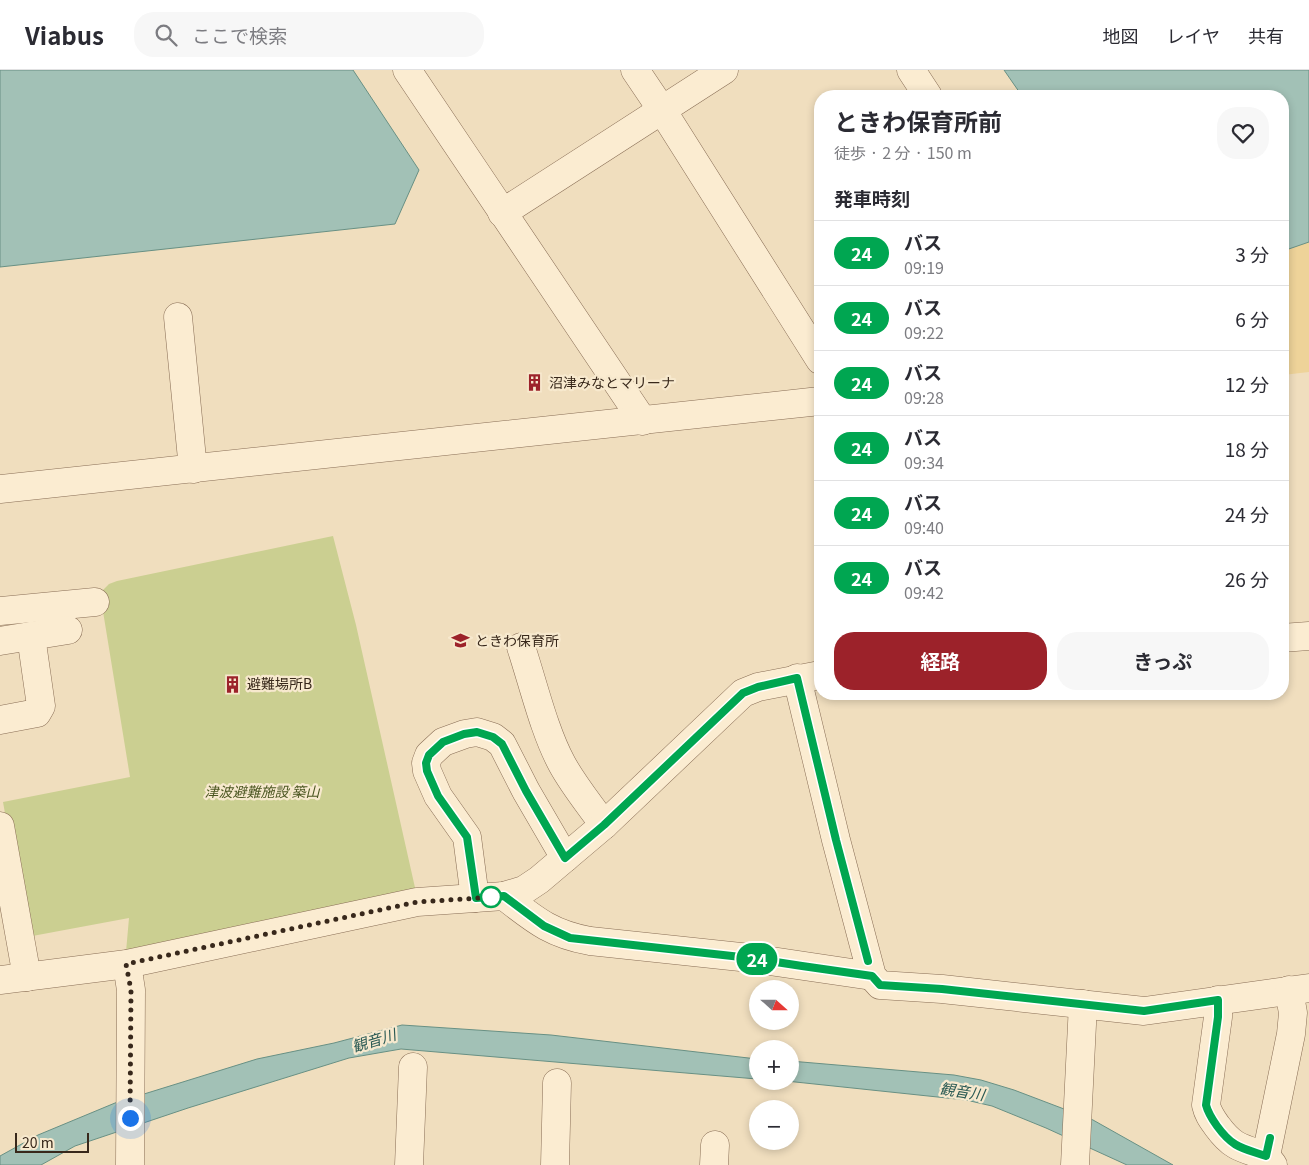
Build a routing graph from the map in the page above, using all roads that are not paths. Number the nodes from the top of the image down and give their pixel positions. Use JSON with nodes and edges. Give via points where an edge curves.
{"nodes":[{"id":1,"x":407,"y":70,"type":"edge"},
{"id":2,"x":635,"y":70,"type":"edge"},
{"id":3,"x":724,"y":70,"type":"edge"},
{"id":4,"x":911,"y":70,"type":"edge"},
{"id":5,"x":924,"y":90,"type":"edge"},
{"id":6,"x":662,"y":110,"type":"junction"},
{"id":7,"x":502,"y":213,"type":"junction"},
{"id":8,"x":178,"y":317,"type":"dead end"},
{"id":9,"x":814,"y":351,"type":"edge"},
{"id":10,"x":814,"y":402,"type":"edge"},
{"id":11,"x":643,"y":421,"type":"junction"},
{"id":12,"x":193,"y":470,"type":"junction"},
{"id":13,"x":0,"y":489,"type":"edge"},
{"id":14,"x":95,"y":602,"type":"dead end"},
{"id":15,"x":0,"y":611,"type":"edge"},
{"id":16,"x":68,"y":630,"type":"dead end"},
{"id":17,"x":31,"y":636,"type":"junction"},
{"id":18,"x":1309,"y":636,"type":"edge"},
{"id":19,"x":1289,"y":637,"type":"edge"},
{"id":20,"x":0,"y":641,"type":"edge"},
{"id":21,"x":521,"y":647,"type":"dead end"},
{"id":22,"x":809,"y":676,"type":"edge"},
{"id":23,"x":0,"y":720,"type":"edge"},
{"id":24,"x":604,"y":825,"type":"junction"},
{"id":25,"x":0,"y":826,"type":"edge"},
{"id":26,"x":565,"y":858,"type":"junction"},
{"id":27,"x":504,"y":896,"type":"junction"},
{"id":28,"x":476,"y":898,"type":"junction"},
{"id":29,"x":126,"y":964,"type":"junction"},
{"id":30,"x":872,"y":976,"type":"junction"},
{"id":31,"x":27,"y":977,"type":"junction"},
{"id":32,"x":0,"y":980,"type":"edge"},
{"id":33,"x":1299,"y":989,"type":"edge"},
{"id":34,"x":1218,"y":1000,"type":"junction"},
{"id":35,"x":1083,"y":1004,"type":"junction"},
{"id":36,"x":413,"y":1067,"type":"dead end"},
{"id":37,"x":557,"y":1083,"type":"dead end"},
{"id":38,"x":1075,"y":1155,"type":"edge"},
{"id":39,"x":1270,"y":1160,"type":"edge"},
{"id":40,"x":130,"y":1165,"type":"edge"},
{"id":41,"x":408,"y":1165,"type":"edge"},
{"id":42,"x":554,"y":1165,"type":"edge"}],
"edges":[{"from":1,"to":7,"type":"street"},
{"from":2,"to":6,"type":"street"},
{"from":3,"to":6,"type":"street"},
{"from":4,"to":5,"type":"street"},
{"from":6,"to":7,"type":"street"},
{"from":6,"to":9,"type":"street"},
{"from":7,"to":11,"type":"street"},
{"from":8,"to":12,"type":"street"},
{"from":10,"to":11,"type":"street"},
{"from":11,"to":12,"type":"street"},
{"from":12,"to":13,"type":"street"},
{"from":14,"to":15,"type":"street"},
{"from":16,"to":17,"type":"street"},
{"from":17,"to":20,"type":"street"},
{"from":17,"to":23,"type":"street","via":[[41,706],[37,713]]},
{"from":18,"to":19,"type":"street"},
{"from":21,"to":24,"type":"street","via":[[561,762]]},
{"from":22,"to":24,"type":"street","via":[[743,693]]},
{"from":22,"to":30,"type":"street","via":[[836,840]]},
{"from":24,"to":26,"type":"street"},
{"from":25,"to":31,"type":"street"},
{"from":26,"to":27,"type":"street","via":[[524,890]]},
{"from":26,"to":28,"type":"street","via":[[502,744],[477,732],[443,742],[429,755],[427,771],[438,796],[467,837]]},
{"from":27,"to":28,"type":"street"},
{"from":27,"to":30,"type":"street","via":[[544,926],[570,938],[750,958]]},
{"from":28,"to":29,"type":"street","via":[[417,902]]},
{"from":29,"to":31,"type":"street"},
{"from":29,"to":40,"type":"street","via":[[131,990]]},
{"from":30,"to":35,"type":"street","via":[[880,985]]},
{"from":31,"to":32,"type":"street"},
{"from":33,"to":34,"type":"street"},
{"from":33,"to":39,"type":"street"},
{"from":34,"to":35,"type":"street","via":[[1144,1011]]},
{"from":34,"to":39,"type":"street","via":[[1206,1105],[1208,1113],[1228,1140]]},
{"from":35,"to":38,"type":"street"},
{"from":36,"to":41,"type":"street"},
{"from":37,"to":42,"type":"street"}]}
